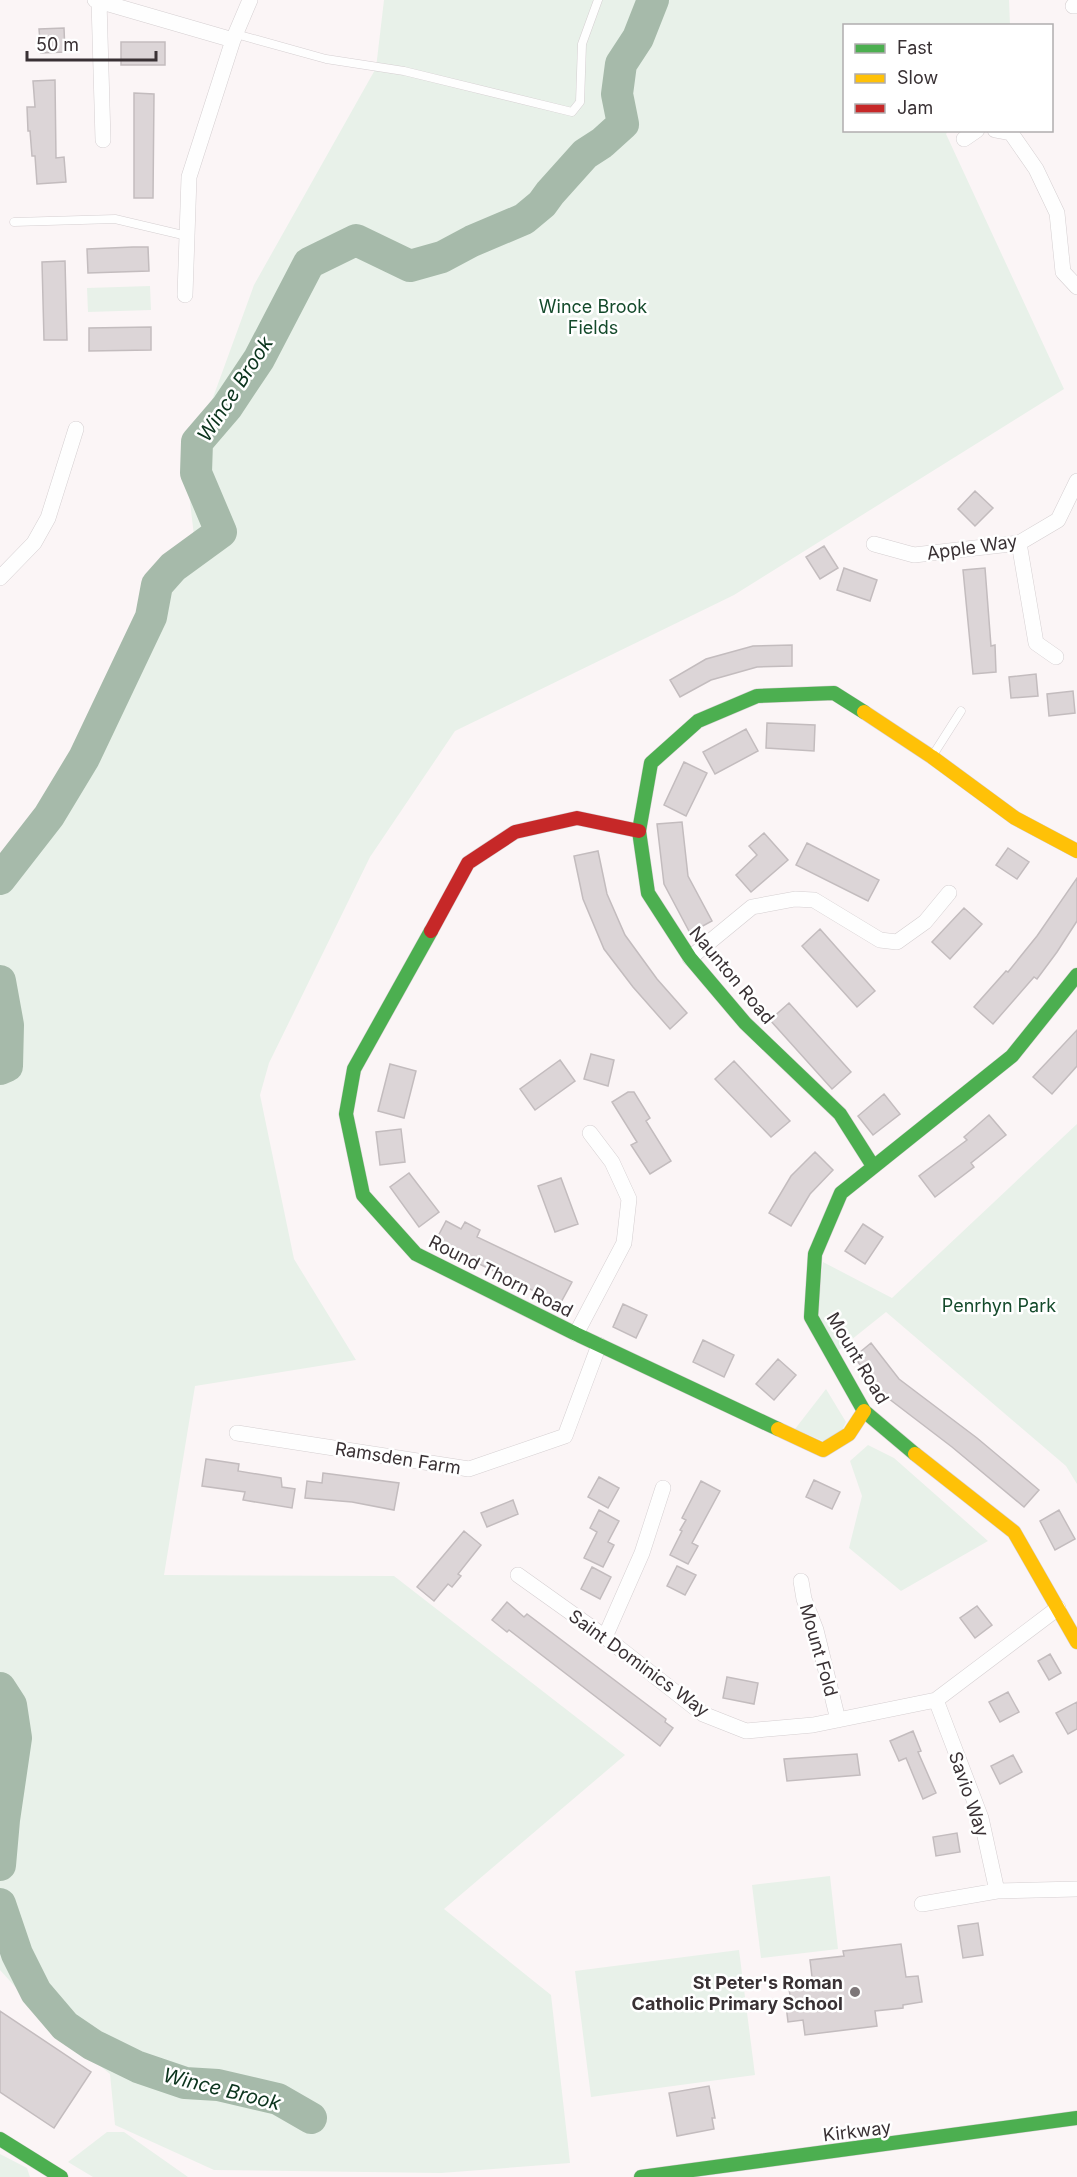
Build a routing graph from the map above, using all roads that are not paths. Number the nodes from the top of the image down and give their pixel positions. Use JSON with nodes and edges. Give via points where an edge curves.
{"nodes":[{"id":1,"x":250,"y":0,"type":"edge"},
{"id":2,"x":598,"y":0,"type":"edge"},
{"id":3,"x":97,"y":1,"type":"edge"},
{"id":4,"x":235,"y":37,"type":"junction"},
{"id":5,"x":974,"y":132,"type":"edge"},
{"id":6,"x":1006,"y":132,"type":"edge"},
{"id":7,"x":964,"y":139,"type":"dead end"},
{"id":8,"x":103,"y":140,"type":"dead end"},
{"id":9,"x":14,"y":222,"type":"dead end"},
{"id":10,"x":187,"y":236,"type":"junction"},
{"id":11,"x":1077,"y":287,"type":"edge"},
{"id":12,"x":185,"y":295,"type":"dead end"},
{"id":13,"x":76,"y":429,"type":"dead end"},
{"id":14,"x":1077,"y":481,"type":"edge"},
{"id":15,"x":1018,"y":543,"type":"junction"},
{"id":16,"x":874,"y":544,"type":"dead end"},
{"id":17,"x":3,"y":569,"type":"edge"},
{"id":18,"x":1056,"y":657,"type":"dead end"},
{"id":19,"x":961,"y":711,"type":"dead end"},
{"id":20,"x":932,"y":757,"type":"junction"},
{"id":21,"x":639,"y":831,"type":"junction"},
{"id":22,"x":1077,"y":851,"type":"edge"},
{"id":23,"x":949,"y":893,"type":"dead end"},
{"id":24,"x":690,"y":958,"type":"junction"},
{"id":25,"x":1077,"y":975,"type":"edge"},
{"id":26,"x":590,"y":1133,"type":"dead end"},
{"id":27,"x":873,"y":1166,"type":"junction"},
{"id":28,"x":576,"y":1334,"type":"junction"},
{"id":29,"x":599,"y":1345,"type":"junction"},
{"id":30,"x":864,"y":1410,"type":"junction"},
{"id":31,"x":237,"y":1433,"type":"dead end"},
{"id":32,"x":663,"y":1488,"type":"dead end"},
{"id":33,"x":518,"y":1575,"type":"dead end"},
{"id":34,"x":801,"y":1581,"type":"dead end"},
{"id":35,"x":1058,"y":1608,"type":"junction"},
{"id":36,"x":605,"y":1637,"type":"junction"},
{"id":37,"x":1077,"y":1642,"type":"edge"},
{"id":38,"x":936,"y":1700,"type":"junction"},
{"id":39,"x":838,"y":1720,"type":"junction"},
{"id":40,"x":1077,"y":1889,"type":"edge"},
{"id":41,"x":997,"y":1891,"type":"junction"},
{"id":42,"x":922,"y":1904,"type":"dead end"},
{"id":43,"x":1077,"y":2118,"type":"edge"},
{"id":44,"x":0,"y":2139,"type":"edge"},
{"id":45,"x":61,"y":2177,"type":"edge"},
{"id":46,"x":641,"y":2177,"type":"edge"}],
"edges":[{"from":1,"to":4,"type":"street"},
{"from":2,"to":4,"type":"lane","via":[[582,44],[580,102],[572,112],[404,71],[326,59]]},
{"from":3,"to":4,"type":"street"},
{"from":3,"to":8,"type":"street"},
{"from":4,"to":10,"type":"street","via":[[189,177]]},
{"from":5,"to":7,"type":"street"},
{"from":6,"to":11,"type":"street","via":[[1011,133],[1036,169],[1058,213],[1064,272]]},
{"from":9,"to":10,"type":"lane","via":[[115,219]]},
{"from":10,"to":12,"type":"street"},
{"from":13,"to":17,"type":"street","via":[[48,518],[34,543]]},
{"from":14,"to":15,"type":"street","name":"Apple Way","via":[[1058,520]]},
{"from":15,"to":16,"type":"street","name":"Apple Way","via":[[914,555]]},
{"from":15,"to":18,"type":"street","via":[[1036,643]]},
{"from":19,"to":20,"type":"lane"},
{"from":20,"to":21,"type":"street","name":"Naunton Road","via":[[834,693],[757,696],[698,721],[651,763]]},
{"from":20,"to":22,"type":"street","name":"Naunton Road","via":[[1015,818]]},
{"from":21,"to":24,"type":"street","name":"Naunton Road","via":[[648,893]]},
{"from":21,"to":28,"type":"street","name":"Round Thorn Road","via":[[577,818],[515,832],[468,863],[354,1070],[346,1114],[363,1195],[416,1254]]},
{"from":23,"to":24,"type":"street","via":[[925,922],[897,942],[880,940],[814,900],[795,900],[752,907]]},
{"from":24,"to":27,"type":"street","name":"Naunton Road","via":[[745,1023],[840,1114]]},
{"from":25,"to":27,"type":"street","name":"Mount Road","via":[[1012,1056]]},
{"from":26,"to":28,"type":"street","via":[[612,1162],[629,1199],[624,1243]]},
{"from":27,"to":30,"type":"street","name":"Mount Road","via":[[840,1193],[815,1254],[811,1317]]},
{"from":28,"to":29,"type":"street","name":"Round Thorn Road"},
{"from":29,"to":30,"type":"street","name":"Round Thorn Road","via":[[823,1450],[849,1434]]},
{"from":29,"to":31,"type":"street","name":"Ramsden Farm","via":[[565,1436],[469,1469]]},
{"from":30,"to":35,"type":"street","name":"Mount Road","via":[[1014,1532]]},
{"from":32,"to":36,"type":"street","via":[[642,1553]]},
{"from":33,"to":36,"type":"street","name":"Saint Dominics Way"},
{"from":34,"to":39,"type":"street","name":"Mount Fold"},
{"from":35,"to":37,"type":"street","name":"Mount Road"},
{"from":35,"to":38,"type":"street","name":"Saint Dominics Way"},
{"from":36,"to":39,"type":"street","name":"Saint Dominics Way","via":[[703,1713],[746,1731]]},
{"from":38,"to":39,"type":"street","name":"Saint Dominics Way"},
{"from":38,"to":41,"type":"street","name":"Savio Way","via":[[981,1818]]},
{"from":40,"to":41,"type":"street"},
{"from":41,"to":42,"type":"street"},
{"from":43,"to":46,"type":"street","name":"Kirkway"},
{"from":44,"to":45,"type":"street"}]}
